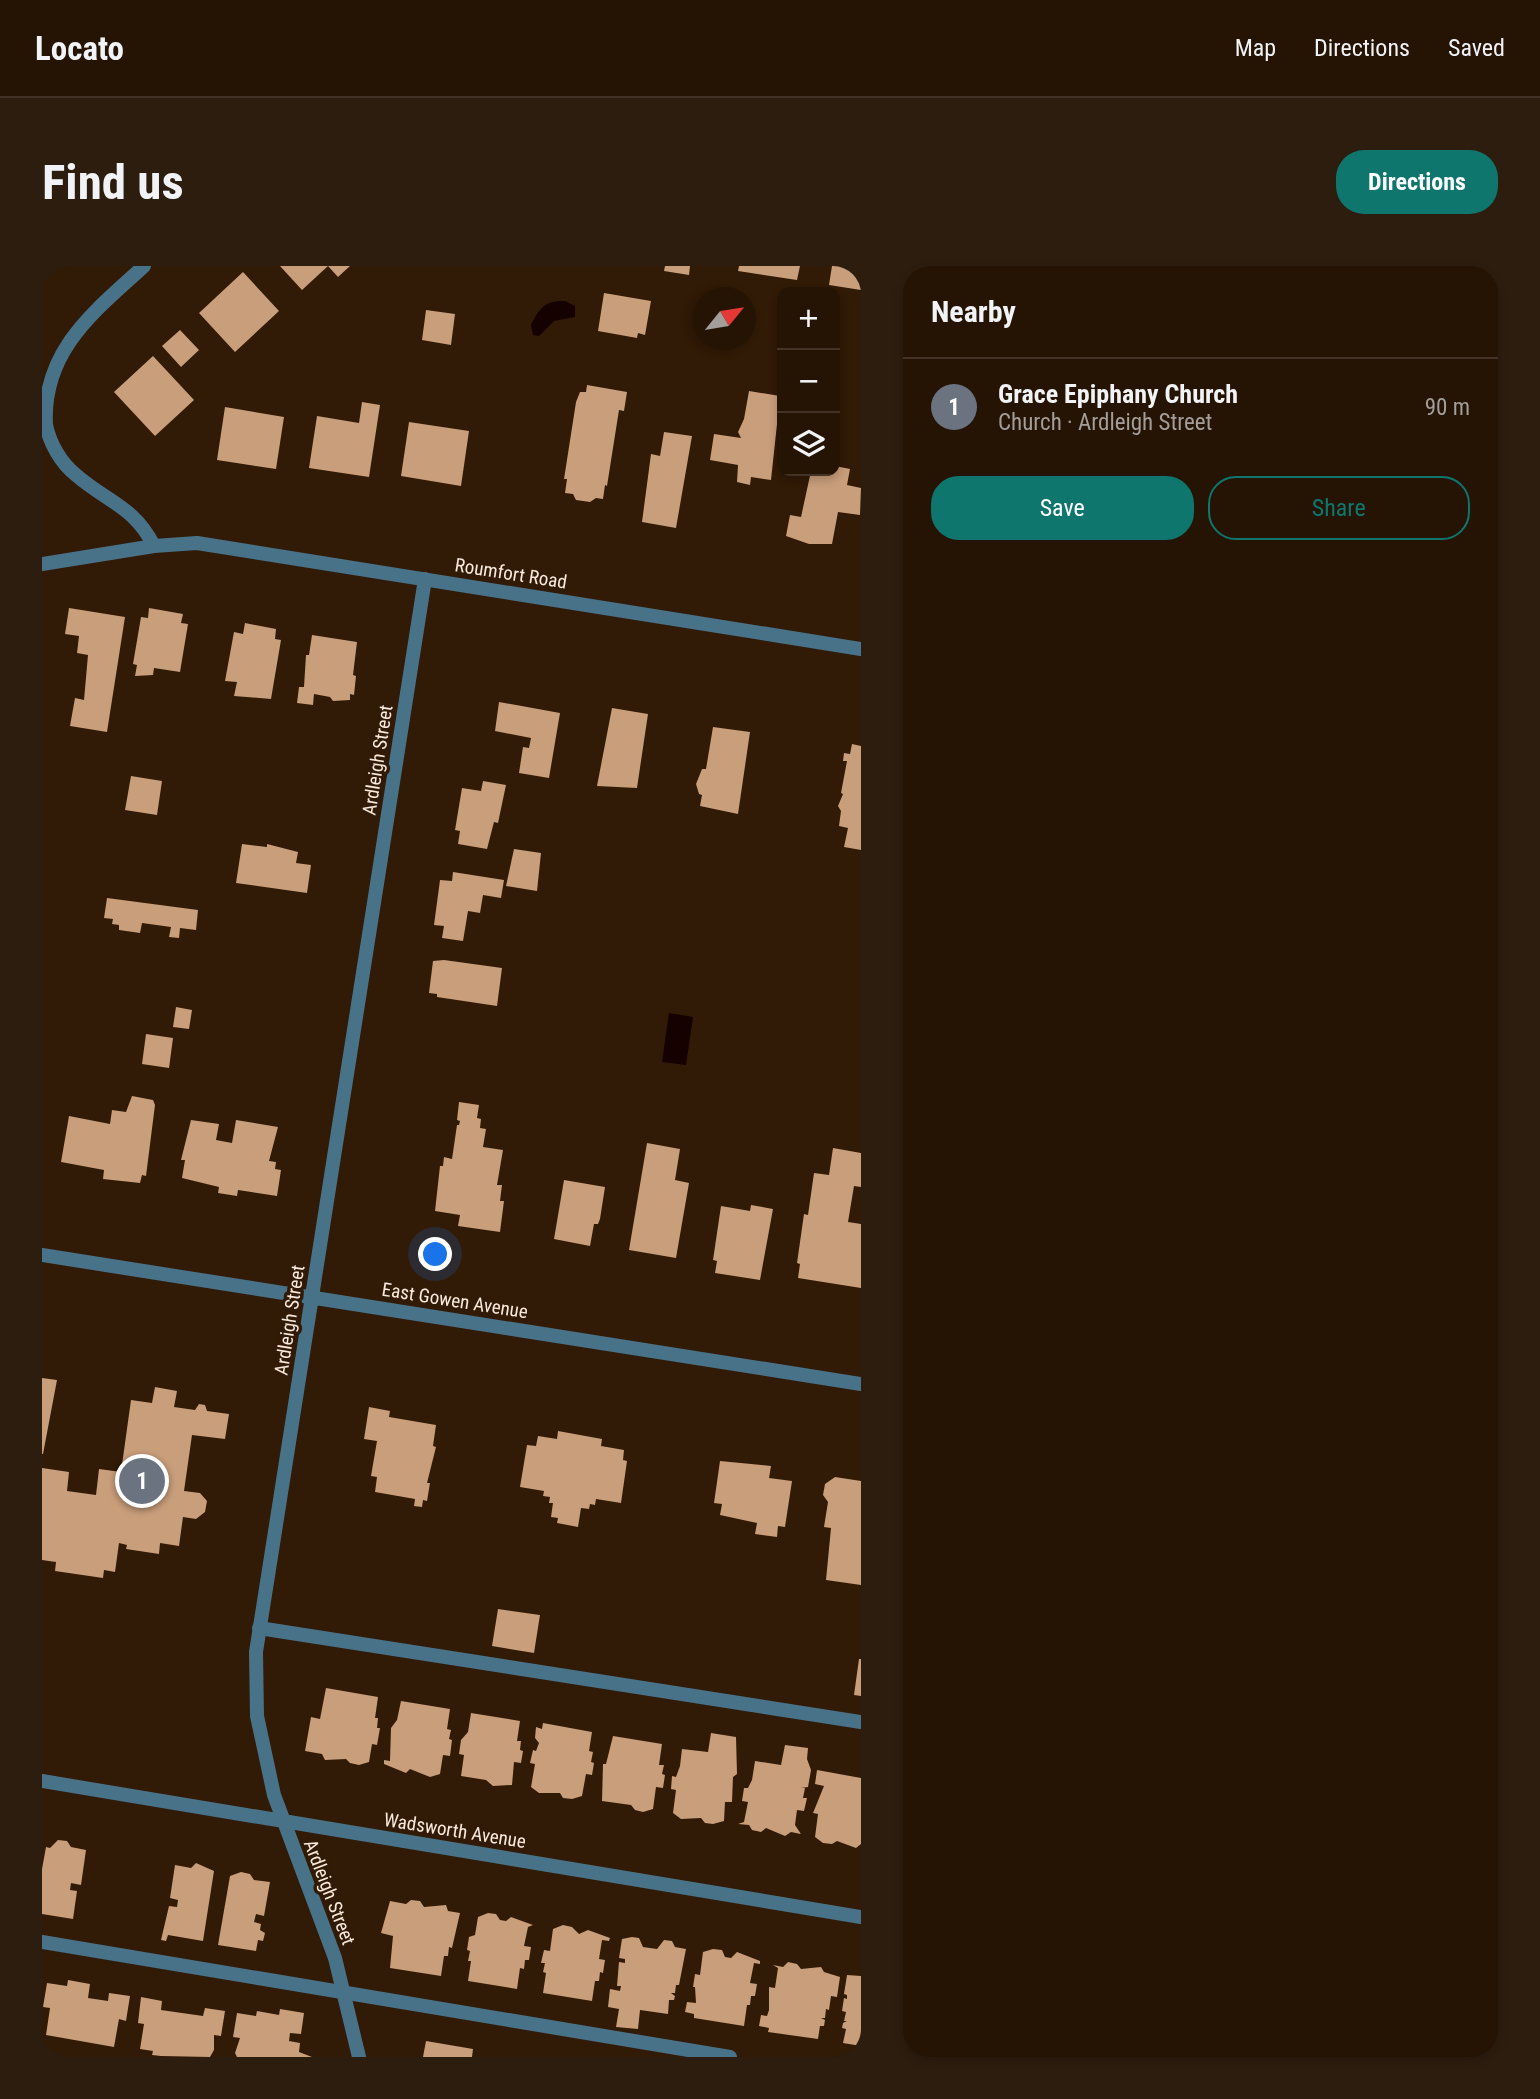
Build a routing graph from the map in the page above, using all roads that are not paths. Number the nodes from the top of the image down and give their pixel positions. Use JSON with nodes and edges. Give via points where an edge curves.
{"nodes":[{"id":1,"x":144,"y":266,"type":"edge"},
{"id":2,"x":154,"y":546,"type":"junction"},
{"id":3,"x":42,"y":564,"type":"edge"},
{"id":4,"x":425,"y":579,"type":"junction"},
{"id":5,"x":861,"y":649,"type":"edge"},
{"id":6,"x":42,"y":1255,"type":"edge"},
{"id":7,"x":312,"y":1297,"type":"junction"},
{"id":8,"x":861,"y":1384,"type":"edge"},
{"id":9,"x":259,"y":1628,"type":"junction"},
{"id":10,"x":861,"y":1722,"type":"edge"},
{"id":11,"x":42,"y":1781,"type":"edge"},
{"id":12,"x":283,"y":1821,"type":"junction"},
{"id":13,"x":861,"y":1917,"type":"edge"},
{"id":14,"x":42,"y":1942,"type":"edge"},
{"id":15,"x":346,"y":1994,"type":"junction"},
{"id":16,"x":359,"y":2057,"type":"edge"},
{"id":17,"x":730,"y":2057,"type":"edge"}],
"edges":[{"from":1,"to":2,"type":"street","via":[[58,350],[48,366],[43,408],[48,433],[73,473],[135,516]]},
{"from":2,"to":3,"type":"street","name":"Roumfort Road"},
{"from":2,"to":4,"type":"street","name":"Roumfort Road","via":[[210,545]]},
{"from":4,"to":5,"type":"street","name":"Roumfort Road"},
{"from":4,"to":7,"type":"street","name":"Ardleigh Street"},
{"from":6,"to":7,"type":"street","name":"East Gowen Avenue"},
{"from":7,"to":8,"type":"street","name":"East Gowen Avenue"},
{"from":7,"to":9,"type":"street","name":"Ardleigh Street"},
{"from":9,"to":10,"type":"street"},
{"from":9,"to":12,"type":"street","name":"Ardleigh Street","via":[[257,1716]]},
{"from":11,"to":12,"type":"street","name":"Wadsworth Avenue"},
{"from":12,"to":13,"type":"street","name":"Wadsworth Avenue"},
{"from":12,"to":15,"type":"street","name":"Ardleigh Street"},
{"from":14,"to":15,"type":"street"},
{"from":15,"to":16,"type":"street","name":"Ardleigh Street"},
{"from":15,"to":17,"type":"street"}]}
